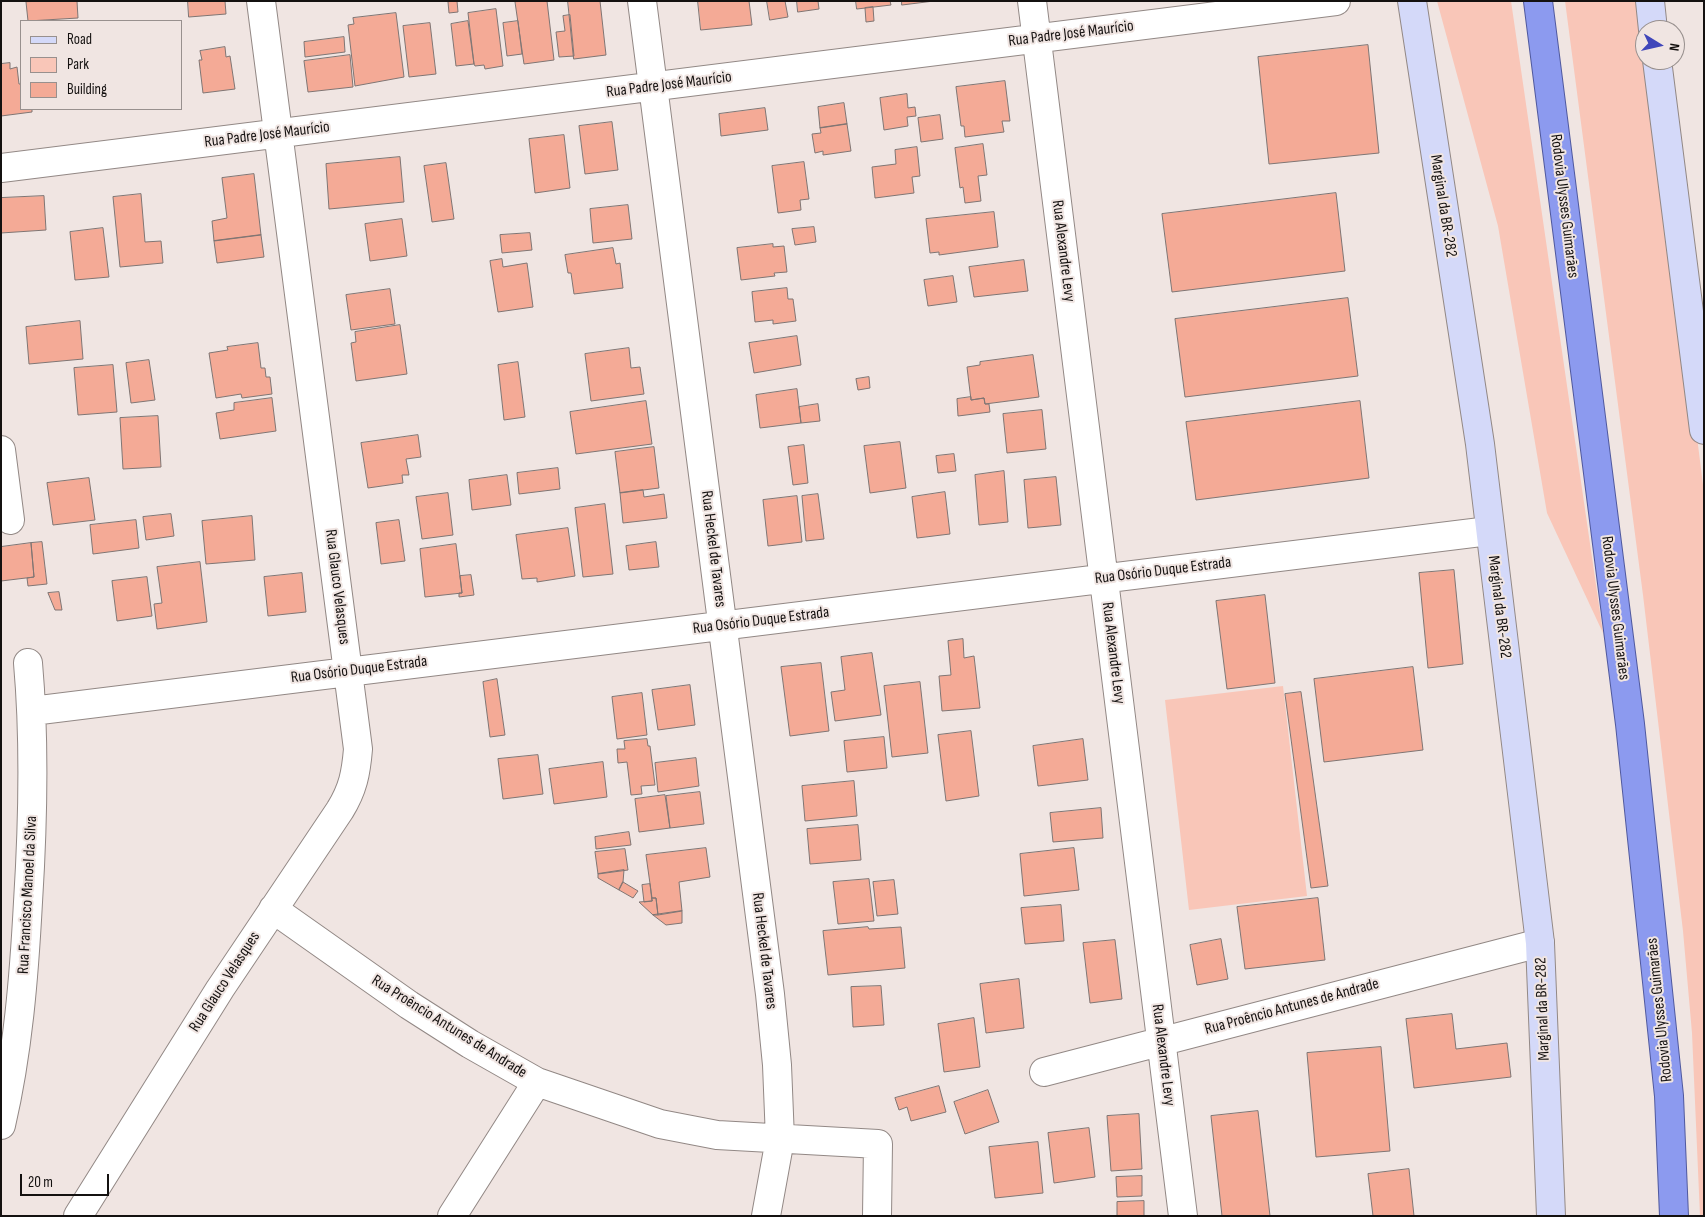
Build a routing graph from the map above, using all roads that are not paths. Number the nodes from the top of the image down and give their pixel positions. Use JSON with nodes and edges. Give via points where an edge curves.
{"nodes":[{"id":1,"x":261,"y":1,"type":"edge"},
{"id":2,"x":642,"y":1,"type":"edge"},
{"id":3,"x":1032,"y":1,"type":"edge"},
{"id":4,"x":1336,"y":1,"type":"edge"},
{"id":5,"x":1412,"y":1,"type":"edge"},
{"id":6,"x":1538,"y":1,"type":"edge"},
{"id":7,"x":1650,"y":1,"type":"edge"},
{"id":8,"x":1652,"y":20,"type":"edge"},
{"id":9,"x":1036,"y":39,"type":"junction"},
{"id":10,"x":1658,"y":70,"type":"edge"},
{"id":11,"x":653,"y":86,"type":"junction"},
{"id":12,"x":278,"y":134,"type":"junction"},
{"id":13,"x":1,"y":168,"type":"edge"},
{"id":14,"x":1704,"y":430,"type":"edge"},
{"id":15,"x":1,"y":450,"type":"edge"},
{"id":16,"x":10,"y":520,"type":"dead end"},
{"id":17,"x":1489,"y":531,"type":"junction"},
{"id":18,"x":1103,"y":578,"type":"junction"},
{"id":19,"x":723,"y":626,"type":"junction"},
{"id":20,"x":28,"y":663,"type":"dead end"},
{"id":21,"x":348,"y":672,"type":"junction"},
{"id":22,"x":32,"y":711,"type":"junction"},
{"id":23,"x":273,"y":909,"type":"junction"},
{"id":24,"x":1540,"y":943,"type":"junction"},
{"id":25,"x":1161,"y":1041,"type":"junction"},
{"id":26,"x":1044,"y":1072,"type":"dead end"},
{"id":27,"x":537,"y":1082,"type":"junction"},
{"id":28,"x":1,"y":1125,"type":"edge"},
{"id":29,"x":780,"y":1140,"type":"junction"},
{"id":30,"x":78,"y":1216,"type":"edge"},
{"id":31,"x":452,"y":1216,"type":"edge"},
{"id":32,"x":766,"y":1216,"type":"edge"},
{"id":33,"x":877,"y":1216,"type":"edge"},
{"id":34,"x":1183,"y":1216,"type":"edge"},
{"id":35,"x":1551,"y":1216,"type":"edge"},
{"id":36,"x":1674,"y":1216,"type":"edge"}],
"edges":[{"from":1,"to":12,"type":"street","name":"Rua Glauco Velasques"},
{"from":2,"to":11,"type":"street","name":"Rua Heckel de Tavares"},
{"from":3,"to":9,"type":"street","name":"Rua Alexandre Levy"},
{"from":4,"to":9,"type":"street","name":"Rua Padre José Maurício"},
{"from":5,"to":17,"type":"main road","name":"Marginal da BR-282","via":[[1480,444]]},
{"from":6,"to":36,"type":"highway","name":"Rodovia Ulysses Guimarães","via":[[1631,734],[1669,1096]]},
{"from":7,"to":8,"type":"main road"},
{"from":9,"to":11,"type":"street","name":"Rua Padre José Maurício"},
{"from":9,"to":18,"type":"street","name":"Rua Alexandre Levy"},
{"from":10,"to":14,"type":"main road"},
{"from":11,"to":12,"type":"street","name":"Rua Padre José Maurício"},
{"from":11,"to":19,"type":"street","name":"Rua Heckel de Tavares"},
{"from":12,"to":13,"type":"street","name":"Rua Padre José Maurício"},
{"from":12,"to":21,"type":"street","name":"Rua Glauco Velasques"},
{"from":15,"to":16,"type":"street"},
{"from":17,"to":18,"type":"street","name":"Rua Osório Duque Estrada"},
{"from":17,"to":24,"type":"main road","name":"Marginal da BR-282"},
{"from":18,"to":19,"type":"street","name":"Rua Osório Duque Estrada"},
{"from":18,"to":25,"type":"street","name":"Rua Alexandre Levy"},
{"from":19,"to":21,"type":"street","name":"Rua Osório Duque Estrada"},
{"from":19,"to":29,"type":"street","name":"Rua Heckel de Tavares","via":[[770,994]]},
{"from":20,"to":22,"type":"street","name":"Rua Francisco Manoel da Silva"},
{"from":21,"to":22,"type":"street","name":"Rua Osório Duque Estrada"},
{"from":21,"to":23,"type":"street","name":"Rua Glauco Velasques","via":[[358,749],[351,792]]},
{"from":22,"to":28,"type":"street","name":"Rua Francisco Manoel da Silva","via":[[32,846],[24,978]]},
{"from":23,"to":27,"type":"street","name":"Rua Proêncio Antunes de Andrade","via":[[417,1010]]},
{"from":23,"to":30,"type":"street","name":"Rua Glauco Velasques"},
{"from":24,"to":25,"type":"street","name":"Rua Proêncio Antunes de Andrade"},
{"from":24,"to":35,"type":"main road","name":"Marginal da BR-282"},
{"from":25,"to":26,"type":"street","name":"Rua Proêncio Antunes de Andrade"},
{"from":25,"to":34,"type":"street","name":"Rua Alexandre Levy"},
{"from":27,"to":29,"type":"street","name":"Rua Proêncio Antunes de Andrade","via":[[660,1124],[717,1135]]},
{"from":27,"to":31,"type":"street"},
{"from":29,"to":32,"type":"street","name":"Rua Heckel de Tavares"},
{"from":29,"to":33,"type":"street","name":"Rua Proêncio Antunes de Andrade","via":[[878,1144]]}]}
